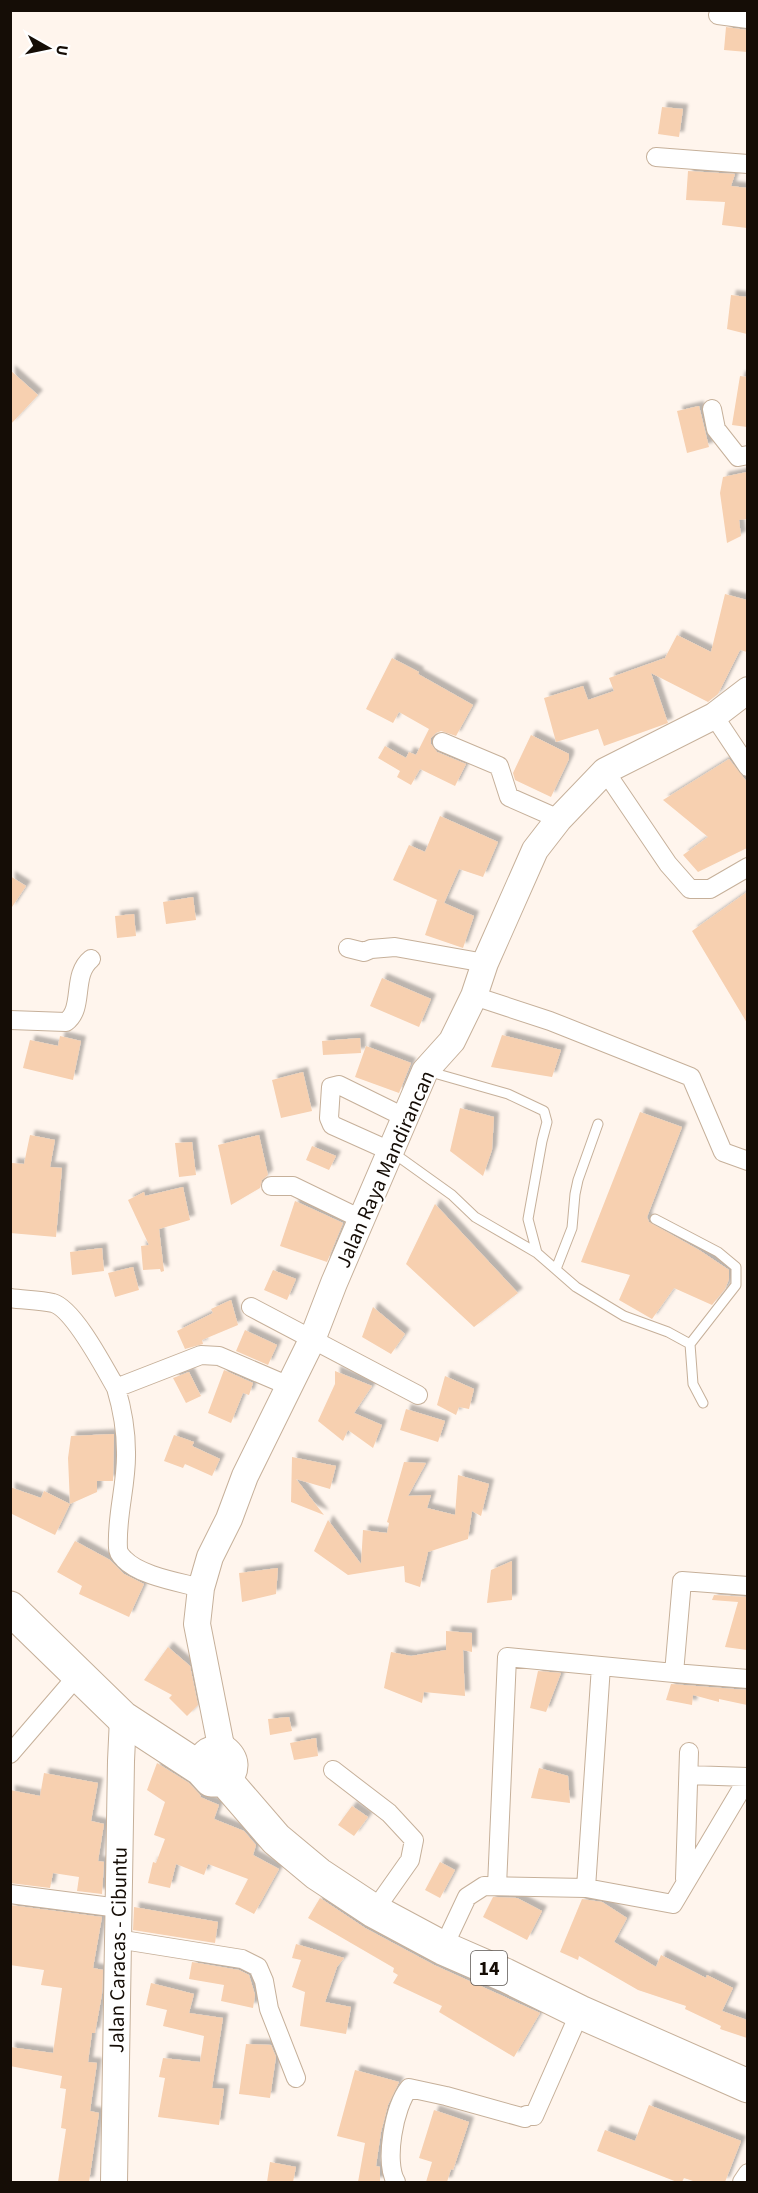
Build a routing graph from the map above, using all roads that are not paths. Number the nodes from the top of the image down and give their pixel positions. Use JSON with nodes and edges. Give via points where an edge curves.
{"nodes":[{"id":1,"x":718,"y":15,"type":"dead end"},
{"id":2,"x":747,"y":19,"type":"edge"},
{"id":3,"x":656,"y":157,"type":"dead end"},
{"id":4,"x":747,"y":164,"type":"edge"},
{"id":5,"x":712,"y":409,"type":"dead end"},
{"id":6,"x":747,"y":455,"type":"edge"},
{"id":7,"x":747,"y":690,"type":"edge"},
{"id":8,"x":714,"y":716,"type":"junction"},
{"id":9,"x":442,"y":742,"type":"dead end"},
{"id":10,"x":747,"y":767,"type":"edge"},
{"id":11,"x":604,"y":771,"type":"junction"},
{"id":12,"x":559,"y":819,"type":"junction"},
{"id":13,"x":747,"y":867,"type":"edge"},
{"id":14,"x":348,"y":948,"type":"dead end"},
{"id":15,"x":91,"y":959,"type":"dead end"},
{"id":16,"x":484,"y":963,"type":"junction"},
{"id":17,"x":474,"y":996,"type":"junction"},
{"id":18,"x":10,"y":1020,"type":"edge"},
{"id":19,"x":425,"y":1071,"type":"junction"},
{"id":20,"x":404,"y":1117,"type":"junction"},
{"id":21,"x":598,"y":1124,"type":"dead end"},
{"id":22,"x":390,"y":1151,"type":"junction"},
{"id":23,"x":747,"y":1161,"type":"edge"},
{"id":24,"x":271,"y":1186,"type":"dead end"},
{"id":25,"x":361,"y":1219,"type":"junction"},
{"id":26,"x":655,"y":1219,"type":"dead end"},
{"id":27,"x":537,"y":1253,"type":"junction"},
{"id":28,"x":556,"y":1269,"type":"junction"},
{"id":29,"x":10,"y":1298,"type":"edge"},
{"id":30,"x":251,"y":1307,"type":"dead end"},
{"id":31,"x":312,"y":1340,"type":"junction"},
{"id":32,"x":690,"y":1344,"type":"junction"},
{"id":33,"x":289,"y":1386,"type":"junction"},
{"id":34,"x":116,"y":1388,"type":"junction"},
{"id":35,"x":418,"y":1395,"type":"dead end"},
{"id":36,"x":703,"y":1403,"type":"dead end"},
{"id":37,"x":747,"y":1586,"type":"edge"},
{"id":38,"x":201,"y":1588,"type":"junction"},
{"id":39,"x":10,"y":1608,"type":"edge"},
{"id":40,"x":601,"y":1666,"type":"junction"},
{"id":41,"x":674,"y":1673,"type":"junction"},
{"id":42,"x":78,"y":1675,"type":"junction"},
{"id":43,"x":747,"y":1679,"type":"edge"},
{"id":44,"x":123,"y":1718,"type":"junction"},
{"id":45,"x":689,"y":1752,"type":"dead end"},
{"id":46,"x":10,"y":1754,"type":"edge"},
{"id":47,"x":216,"y":1767,"type":"junction"},
{"id":48,"x":333,"y":1770,"type":"dead end"},
{"id":49,"x":688,"y":1775,"type":"junction"},
{"id":50,"x":747,"y":1778,"type":"edge"},
{"id":51,"x":685,"y":1881,"type":"junction"},
{"id":52,"x":497,"y":1886,"type":"junction"},
{"id":53,"x":586,"y":1888,"type":"junction"},
{"id":54,"x":10,"y":1894,"type":"edge"},
{"id":55,"x":119,"y":1908,"type":"junction"},
{"id":56,"x":374,"y":1911,"type":"junction"},
{"id":57,"x":117,"y":1939,"type":"junction"},
{"id":58,"x":443,"y":1948,"type":"junction"},
{"id":59,"x":580,"y":2012,"type":"junction"},
{"id":60,"x":296,"y":2078,"type":"dead end"},
{"id":61,"x":747,"y":2086,"type":"edge"},
{"id":62,"x":747,"y":2173,"type":"edge"},
{"id":63,"x":114,"y":2182,"type":"edge"},
{"id":64,"x":396,"y":2182,"type":"edge"},
{"id":65,"x":742,"y":2182,"type":"edge"}],
"edges":[{"from":1,"to":2,"type":"street"},
{"from":3,"to":4,"type":"street"},
{"from":5,"to":6,"type":"street","via":[[716,429],[738,457]]},
{"from":7,"to":8,"type":"street","name":"Jalan Raya Mandirancan"},
{"from":8,"to":10,"type":"street"},
{"from":8,"to":11,"type":"street","name":"Jalan Raya Mandirancan"},
{"from":9,"to":12,"type":"street","via":[[499,766],[509,797]]},
{"from":11,"to":12,"type":"street","name":"Jalan Raya Mandirancan"},
{"from":11,"to":13,"type":"street","via":[[668,864],[690,889],[710,889]]},
{"from":12,"to":16,"type":"street","name":"Jalan Raya Mandirancan","via":[[535,850]]},
{"from":14,"to":16,"type":"street","via":[[364,952],[395,947]]},
{"from":15,"to":18,"type":"street","via":[[85,963],[78,982],[74,1014],[66,1022]]},
{"from":16,"to":17,"type":"street","name":"Jalan Raya Mandirancan"},
{"from":17,"to":19,"type":"street","name":"Jalan Raya Mandirancan","via":[[452,1041]]},
{"from":17,"to":23,"type":"street","via":[[550,1021],[691,1077],[723,1152]]},
{"from":19,"to":20,"type":"street","name":"Jalan Raya Mandirancan"},
{"from":19,"to":27,"type":"lane","via":[[508,1095],[544,1111],[547,1122],[528,1220]]},
{"from":20,"to":22,"type":"street","name":"Jalan Raya Mandirancan"},
{"from":20,"to":22,"type":"street","via":[[339,1085],[331,1086],[332,1125]]},
{"from":21,"to":28,"type":"lane","via":[[578,1180],[572,1228]]},
{"from":22,"to":25,"type":"street","name":"Jalan Raya Mandirancan"},
{"from":22,"to":27,"type":"lane","via":[[452,1195],[475,1217]]},
{"from":24,"to":25,"type":"street","via":[[292,1186]]},
{"from":25,"to":31,"type":"street","name":"Jalan Raya Mandirancan"},
{"from":26,"to":32,"type":"lane","via":[[718,1252],[736,1267],[736,1285]]},
{"from":27,"to":28,"type":"lane"},
{"from":28,"to":32,"type":"lane","via":[[576,1287],[624,1316]]},
{"from":29,"to":34,"type":"street","via":[[54,1303],[64,1310],[98,1354]]},
{"from":30,"to":31,"type":"street"},
{"from":31,"to":33,"type":"street","name":"Jalan Raya Mandirancan"},
{"from":31,"to":35,"type":"street"},
{"from":32,"to":36,"type":"lane","via":[[693,1384]]},
{"from":33,"to":34,"type":"street","via":[[210,1354]]},
{"from":33,"to":38,"type":"street","name":"Jalan Raya Mandirancan","via":[[246,1476]]},
{"from":34,"to":38,"type":"street","via":[[126,1448],[118,1550],[134,1567]]},
{"from":37,"to":41,"type":"street","via":[[682,1581]]},
{"from":38,"to":47,"type":"street","name":"Jalan Raya Mandirancan","via":[[197,1624]]},
{"from":39,"to":42,"type":"highway","number":"14"},
{"from":40,"to":41,"type":"street"},
{"from":40,"to":52,"type":"street","via":[[507,1657]]},
{"from":40,"to":53,"type":"street"},
{"from":41,"to":43,"type":"street"},
{"from":42,"to":44,"type":"highway","number":"14"},
{"from":42,"to":46,"type":"street"},
{"from":44,"to":47,"type":"highway","number":"14"},
{"from":44,"to":55,"type":"street","name":"Jalan Caracas - Cibuntu"},
{"from":45,"to":49,"type":"street"},
{"from":47,"to":56,"type":"highway","number":"14","via":[[276,1839],[318,1874]]},
{"from":48,"to":56,"type":"street","via":[[389,1814],[414,1840],[410,1860]]},
{"from":49,"to":50,"type":"street"},
{"from":49,"to":51,"type":"street"},
{"from":50,"to":51,"type":"street"},
{"from":51,"to":53,"type":"street","via":[[673,1904]]},
{"from":52,"to":53,"type":"street"},
{"from":52,"to":58,"type":"street","via":[[484,1886],[467,1897]]},
{"from":54,"to":55,"type":"street"},
{"from":55,"to":57,"type":"street","name":"Jalan Caracas - Cibuntu"},
{"from":56,"to":58,"type":"highway","number":"14"},
{"from":57,"to":60,"type":"street","via":[[242,1959],[258,1967],[269,2010]]},
{"from":57,"to":63,"type":"street","name":"Jalan Caracas - Cibuntu"},
{"from":58,"to":59,"type":"highway","number":"14"},
{"from":59,"to":61,"type":"highway","number":"14"},
{"from":59,"to":64,"type":"street","via":[[534,2116],[525,2118],[409,2088],[395,2119],[391,2147]]},
{"from":62,"to":65,"type":"street"}]}
